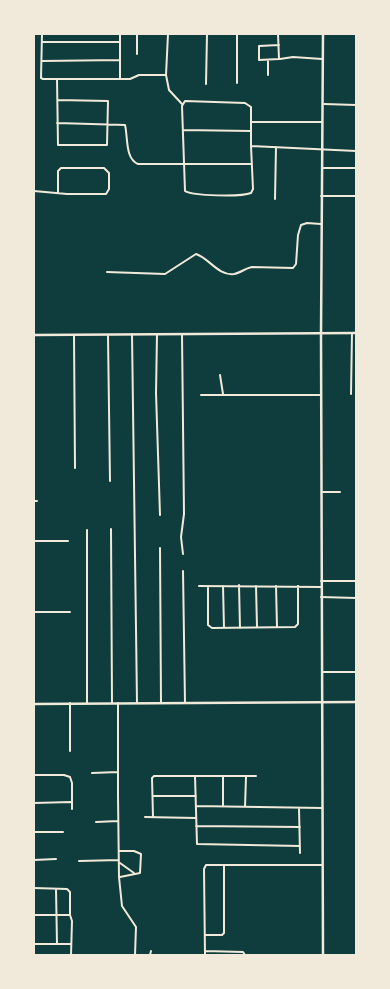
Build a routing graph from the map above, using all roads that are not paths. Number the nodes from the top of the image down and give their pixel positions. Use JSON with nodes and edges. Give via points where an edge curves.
{"nodes":[{"id":1,"x":42,"y":34,"type":"edge"},
{"id":2,"x":120,"y":34,"type":"edge"},
{"id":3,"x":137,"y":34,"type":"edge"},
{"id":4,"x":168,"y":34,"type":"edge"},
{"id":5,"x":207,"y":34,"type":"edge"},
{"id":6,"x":237,"y":34,"type":"edge"},
{"id":7,"x":278,"y":34,"type":"edge"},
{"id":8,"x":323,"y":34,"type":"edge"},
{"id":9,"x":42,"y":42,"type":"junction"},
{"id":10,"x":120,"y":42,"type":"junction"},
{"id":11,"x":278,"y":45,"type":"junction"},
{"id":12,"x":137,"y":54,"type":"dead end"},
{"id":13,"x":279,"y":59,"type":"junction"},
{"id":14,"x":322,"y":59,"type":"junction"},
{"id":15,"x":120,"y":60,"type":"junction"},
{"id":16,"x":42,"y":61,"type":"junction"},
{"id":17,"x":268,"y":61,"type":"junction"},
{"id":18,"x":268,"y":75,"type":"dead end"},
{"id":19,"x":166,"y":76,"type":"junction"},
{"id":20,"x":57,"y":79,"type":"junction"},
{"id":21,"x":120,"y":79,"type":"junction"},
{"id":22,"x":237,"y":83,"type":"dead end"},
{"id":23,"x":206,"y":84,"type":"dead end"},
{"id":24,"x":58,"y":100,"type":"junction"},
{"id":25,"x":182,"y":104,"type":"junction"},
{"id":26,"x":322,"y":104,"type":"junction"},
{"id":27,"x":356,"y":105,"type":"edge"},
{"id":28,"x":251,"y":122,"type":"junction"},
{"id":29,"x":322,"y":122,"type":"junction"},
{"id":30,"x":57,"y":123,"type":"junction"},
{"id":31,"x":109,"y":124,"type":"junction"},
{"id":32,"x":183,"y":130,"type":"junction"},
{"id":33,"x":250,"y":131,"type":"junction"},
{"id":34,"x":251,"y":146,"type":"junction"},
{"id":35,"x":276,"y":147,"type":"junction"},
{"id":36,"x":322,"y":150,"type":"junction"},
{"id":37,"x":356,"y":151,"type":"edge"},
{"id":38,"x":184,"y":163,"type":"junction"},
{"id":39,"x":252,"y":164,"type":"junction"},
{"id":40,"x":322,"y":168,"type":"junction"},
{"id":41,"x":356,"y":168,"type":"edge"},
{"id":42,"x":34,"y":192,"type":"edge"},
{"id":43,"x":58,"y":193,"type":"junction"},
{"id":44,"x":321,"y":196,"type":"junction"},
{"id":45,"x":356,"y":196,"type":"edge"},
{"id":46,"x":275,"y":198,"type":"dead end"},
{"id":47,"x":321,"y":224,"type":"junction"},
{"id":48,"x":108,"y":272,"type":"dead end"},
{"id":49,"x":74,"y":334,"type":"junction"},
{"id":50,"x":108,"y":334,"type":"junction"},
{"id":51,"x":132,"y":334,"type":"junction"},
{"id":52,"x":157,"y":334,"type":"junction"},
{"id":53,"x":182,"y":334,"type":"junction"},
{"id":54,"x":321,"y":334,"type":"junction"},
{"id":55,"x":352,"y":334,"type":"junction"},
{"id":56,"x":356,"y":334,"type":"edge"},
{"id":57,"x":34,"y":335,"type":"edge"},
{"id":58,"x":220,"y":375,"type":"dead end"},
{"id":59,"x":223,"y":394,"type":"junction"},
{"id":60,"x":351,"y":394,"type":"dead end"},
{"id":61,"x":201,"y":395,"type":"dead end"},
{"id":62,"x":321,"y":395,"type":"junction"},
{"id":63,"x":75,"y":468,"type":"dead end"},
{"id":64,"x":110,"y":481,"type":"dead end"},
{"id":65,"x":321,"y":492,"type":"junction"},
{"id":66,"x":340,"y":492,"type":"dead end"},
{"id":67,"x":34,"y":501,"type":"edge"},
{"id":68,"x":37,"y":501,"type":"dead end"},
{"id":69,"x":160,"y":515,"type":"dead end"},
{"id":70,"x":112,"y":529,"type":"dead end"},
{"id":71,"x":87,"y":530,"type":"dead end"},
{"id":72,"x":34,"y":541,"type":"edge"},
{"id":73,"x":68,"y":541,"type":"dead end"},
{"id":74,"x":160,"y":548,"type":"dead end"},
{"id":75,"x":183,"y":554,"type":"dead end"},
{"id":76,"x":183,"y":571,"type":"dead end"},
{"id":77,"x":322,"y":581,"type":"junction"},
{"id":78,"x":356,"y":581,"type":"edge"},
{"id":79,"x":239,"y":585,"type":"junction"},
{"id":80,"x":199,"y":586,"type":"dead end"},
{"id":81,"x":208,"y":586,"type":"junction"},
{"id":82,"x":223,"y":586,"type":"junction"},
{"id":83,"x":256,"y":586,"type":"junction"},
{"id":84,"x":276,"y":586,"type":"junction"},
{"id":85,"x":298,"y":586,"type":"junction"},
{"id":86,"x":322,"y":586,"type":"junction"},
{"id":87,"x":322,"y":597,"type":"junction"},
{"id":88,"x":356,"y":598,"type":"edge"},
{"id":89,"x":34,"y":612,"type":"edge"},
{"id":90,"x":70,"y":612,"type":"dead end"},
{"id":91,"x":257,"y":627,"type":"junction"},
{"id":92,"x":277,"y":627,"type":"junction"},
{"id":93,"x":224,"y":628,"type":"junction"},
{"id":94,"x":240,"y":628,"type":"junction"},
{"id":95,"x":322,"y":672,"type":"junction"},
{"id":96,"x":356,"y":672,"type":"edge"},
{"id":97,"x":322,"y":702,"type":"junction"},
{"id":98,"x":356,"y":702,"type":"edge"},
{"id":99,"x":87,"y":703,"type":"junction"},
{"id":100,"x":112,"y":703,"type":"junction"},
{"id":101,"x":118,"y":703,"type":"junction"},
{"id":102,"x":137,"y":703,"type":"junction"},
{"id":103,"x":161,"y":703,"type":"junction"},
{"id":104,"x":185,"y":703,"type":"junction"},
{"id":105,"x":34,"y":704,"type":"edge"},
{"id":106,"x":70,"y":704,"type":"junction"},
{"id":107,"x":70,"y":751,"type":"dead end"},
{"id":108,"x":118,"y":772,"type":"junction"},
{"id":109,"x":92,"y":773,"type":"dead end"},
{"id":110,"x":34,"y":775,"type":"edge"},
{"id":111,"x":196,"y":776,"type":"junction"},
{"id":112,"x":224,"y":776,"type":"junction"},
{"id":113,"x":246,"y":776,"type":"junction"},
{"id":114,"x":256,"y":776,"type":"dead end"},
{"id":115,"x":153,"y":796,"type":"junction"},
{"id":116,"x":196,"y":796,"type":"junction"},
{"id":117,"x":72,"y":802,"type":"junction"},
{"id":118,"x":34,"y":803,"type":"edge"},
{"id":119,"x":196,"y":806,"type":"junction"},
{"id":120,"x":223,"y":806,"type":"junction"},
{"id":121,"x":245,"y":807,"type":"junction"},
{"id":122,"x":299,"y":808,"type":"junction"},
{"id":123,"x":322,"y":808,"type":"junction"},
{"id":124,"x":72,"y":809,"type":"dead end"},
{"id":125,"x":145,"y":817,"type":"dead end"},
{"id":126,"x":153,"y":817,"type":"junction"},
{"id":127,"x":196,"y":818,"type":"junction"},
{"id":128,"x":118,"y":821,"type":"junction"},
{"id":129,"x":96,"y":822,"type":"dead end"},
{"id":130,"x":196,"y":826,"type":"junction"},
{"id":131,"x":300,"y":827,"type":"junction"},
{"id":132,"x":34,"y":832,"type":"edge"},
{"id":133,"x":63,"y":832,"type":"dead end"},
{"id":134,"x":300,"y":846,"type":"junction"},
{"id":135,"x":119,"y":851,"type":"junction"},
{"id":136,"x":300,"y":853,"type":"dead end"},
{"id":137,"x":56,"y":859,"type":"dead end"},
{"id":138,"x":34,"y":860,"type":"edge"},
{"id":139,"x":79,"y":861,"type":"dead end"},
{"id":140,"x":120,"y":861,"type":"junction"},
{"id":141,"x":224,"y":864,"type":"junction"},
{"id":142,"x":322,"y":865,"type":"junction"},
{"id":143,"x":135,"y":874,"type":"junction"},
{"id":144,"x":120,"y":877,"type":"junction"},
{"id":145,"x":34,"y":888,"type":"edge"},
{"id":146,"x":56,"y":889,"type":"junction"},
{"id":147,"x":34,"y":915,"type":"edge"},
{"id":148,"x":56,"y":915,"type":"junction"},
{"id":149,"x":70,"y":915,"type":"junction"},
{"id":150,"x":205,"y":935,"type":"junction"},
{"id":151,"x":34,"y":944,"type":"edge"},
{"id":152,"x":57,"y":944,"type":"junction"},
{"id":153,"x":72,"y":944,"type":"junction"},
{"id":154,"x":151,"y":951,"type":"dead end"},
{"id":155,"x":205,"y":951,"type":"junction"},
{"id":156,"x":71,"y":955,"type":"edge"},
{"id":157,"x":135,"y":955,"type":"edge"},
{"id":158,"x":150,"y":955,"type":"edge"},
{"id":159,"x":205,"y":955,"type":"edge"},
{"id":160,"x":245,"y":955,"type":"edge"},
{"id":161,"x":323,"y":955,"type":"edge"}],
"edges":[{"from":1,"to":9,"type":"street"},
{"from":2,"to":10,"type":"street"},
{"from":3,"to":12,"type":"street"},
{"from":4,"to":19,"type":"street"},
{"from":5,"to":23,"type":"street"},
{"from":6,"to":22,"type":"street"},
{"from":7,"to":11,"type":"street"},
{"from":8,"to":14,"type":"main road"},
{"from":9,"to":10,"type":"street"},
{"from":9,"to":16,"type":"street"},
{"from":10,"to":15,"type":"street"},
{"from":11,"to":13,"type":"street"},
{"from":11,"to":17,"type":"street","via":[[259,46],[259,60]]},
{"from":13,"to":14,"type":"street"},
{"from":13,"to":17,"type":"street"},
{"from":14,"to":26,"type":"main road"},
{"from":15,"to":16,"type":"street"},
{"from":15,"to":21,"type":"street"},
{"from":16,"to":20,"type":"street","via":[[42,79]]},
{"from":17,"to":18,"type":"street"},
{"from":19,"to":21,"type":"street","via":[[140,75],[133,79]]},
{"from":19,"to":25,"type":"street","via":[[169,90]]},
{"from":20,"to":21,"type":"street"},
{"from":20,"to":24,"type":"street"},
{"from":24,"to":30,"type":"street"},
{"from":24,"to":31,"type":"street","via":[[108,101]]},
{"from":25,"to":28,"type":"street","via":[[185,101],[247,103],[251,107]]},
{"from":25,"to":32,"type":"street"},
{"from":26,"to":27,"type":"street"},
{"from":26,"to":29,"type":"main road"},
{"from":28,"to":29,"type":"street"},
{"from":28,"to":33,"type":"street"},
{"from":29,"to":36,"type":"main road"},
{"from":30,"to":31,"type":"street"},
{"from":30,"to":31,"type":"street","via":[[57,144],[62,146],[105,146],[108,144]]},
{"from":31,"to":38,"type":"street","via":[[125,125],[130,157],[134,162],[145,165]]},
{"from":32,"to":33,"type":"street"},
{"from":32,"to":38,"type":"street"},
{"from":33,"to":34,"type":"street"},
{"from":34,"to":35,"type":"street"},
{"from":34,"to":39,"type":"street"},
{"from":35,"to":36,"type":"street"},
{"from":35,"to":46,"type":"street"},
{"from":36,"to":37,"type":"street"},
{"from":36,"to":40,"type":"main road"},
{"from":38,"to":39,"type":"street"},
{"from":38,"to":39,"type":"street","via":[[184,190],[187,193],[245,195],[253,189]]},
{"from":40,"to":41,"type":"street"},
{"from":40,"to":44,"type":"main road"},
{"from":42,"to":43,"type":"street"},
{"from":43,"to":43,"type":"street","via":[[58,172],[61,168],[104,168],[109,173],[106,194]]},
{"from":44,"to":45,"type":"street"},
{"from":44,"to":47,"type":"main road"},
{"from":47,"to":48,"type":"street","via":[[301,225],[293,268],[252,267],[228,274],[196,254],[165,274]]},
{"from":47,"to":54,"type":"main road"},
{"from":49,"to":50,"type":"main road"},
{"from":49,"to":57,"type":"main road"},
{"from":49,"to":63,"type":"street"},
{"from":50,"to":51,"type":"main road"},
{"from":50,"to":64,"type":"street"},
{"from":51,"to":52,"type":"main road"},
{"from":51,"to":102,"type":"street"},
{"from":52,"to":53,"type":"main road"},
{"from":52,"to":69,"type":"street"},
{"from":53,"to":54,"type":"main road"},
{"from":53,"to":75,"type":"street"},
{"from":54,"to":55,"type":"main road"},
{"from":54,"to":62,"type":"main road"},
{"from":55,"to":56,"type":"main road"},
{"from":55,"to":60,"type":"street"},
{"from":58,"to":59,"type":"street"},
{"from":59,"to":61,"type":"street"},
{"from":59,"to":62,"type":"street"},
{"from":62,"to":65,"type":"main road"},
{"from":65,"to":66,"type":"street"},
{"from":65,"to":77,"type":"main road"},
{"from":67,"to":68,"type":"street"},
{"from":70,"to":100,"type":"street"},
{"from":71,"to":99,"type":"street"},
{"from":72,"to":73,"type":"street"},
{"from":74,"to":103,"type":"street"},
{"from":76,"to":104,"type":"street"},
{"from":77,"to":78,"type":"street"},
{"from":77,"to":86,"type":"main road"},
{"from":79,"to":82,"type":"street"},
{"from":79,"to":83,"type":"street"},
{"from":79,"to":94,"type":"street"},
{"from":80,"to":81,"type":"street"},
{"from":81,"to":82,"type":"street"},
{"from":81,"to":93,"type":"street","via":[[208,625]]},
{"from":82,"to":93,"type":"street"},
{"from":83,"to":84,"type":"street"},
{"from":83,"to":91,"type":"street"},
{"from":84,"to":85,"type":"street"},
{"from":84,"to":92,"type":"street"},
{"from":85,"to":86,"type":"street"},
{"from":85,"to":92,"type":"street","via":[[298,624]]},
{"from":86,"to":87,"type":"main road"},
{"from":87,"to":88,"type":"street"},
{"from":87,"to":95,"type":"main road"},
{"from":89,"to":90,"type":"street"},
{"from":91,"to":92,"type":"street"},
{"from":91,"to":94,"type":"street"},
{"from":93,"to":94,"type":"street"},
{"from":95,"to":96,"type":"street"},
{"from":95,"to":97,"type":"main road"},
{"from":97,"to":98,"type":"main road"},
{"from":97,"to":104,"type":"main road"},
{"from":97,"to":123,"type":"main road"},
{"from":99,"to":100,"type":"main road"},
{"from":99,"to":106,"type":"main road"},
{"from":100,"to":101,"type":"main road"},
{"from":101,"to":102,"type":"main road"},
{"from":101,"to":108,"type":"street"},
{"from":102,"to":103,"type":"main road"},
{"from":103,"to":104,"type":"main road"},
{"from":105,"to":106,"type":"main road"},
{"from":106,"to":107,"type":"street"},
{"from":108,"to":109,"type":"street"},
{"from":108,"to":128,"type":"street"},
{"from":110,"to":117,"type":"street","via":[[70,777]]},
{"from":111,"to":112,"type":"street"},
{"from":111,"to":115,"type":"street","via":[[154,776]]},
{"from":111,"to":116,"type":"street"},
{"from":112,"to":113,"type":"street"},
{"from":112,"to":120,"type":"street"},
{"from":113,"to":114,"type":"street"},
{"from":113,"to":121,"type":"street"},
{"from":115,"to":116,"type":"street"},
{"from":115,"to":126,"type":"street"},
{"from":116,"to":119,"type":"street"},
{"from":117,"to":118,"type":"street"},
{"from":117,"to":124,"type":"street"},
{"from":119,"to":120,"type":"street"},
{"from":119,"to":127,"type":"street"},
{"from":120,"to":121,"type":"street"},
{"from":121,"to":122,"type":"street"},
{"from":122,"to":123,"type":"street"},
{"from":122,"to":131,"type":"street"},
{"from":123,"to":142,"type":"main road"},
{"from":125,"to":126,"type":"street"},
{"from":126,"to":127,"type":"street"},
{"from":127,"to":130,"type":"street"},
{"from":128,"to":129,"type":"street"},
{"from":128,"to":135,"type":"street"},
{"from":130,"to":131,"type":"street"},
{"from":130,"to":134,"type":"street","via":[[198,845]]},
{"from":131,"to":134,"type":"street"},
{"from":132,"to":133,"type":"street"},
{"from":134,"to":136,"type":"street"},
{"from":135,"to":140,"type":"street"},
{"from":135,"to":143,"type":"street","via":[[140,853],[141,871]]},
{"from":137,"to":138,"type":"street"},
{"from":139,"to":140,"type":"street"},
{"from":140,"to":143,"type":"street"},
{"from":140,"to":144,"type":"street"},
{"from":141,"to":142,"type":"street"},
{"from":141,"to":150,"type":"street","via":[[224,933]]},
{"from":141,"to":150,"type":"street","via":[[206,864],[205,867]]},
{"from":142,"to":161,"type":"main road"},
{"from":143,"to":144,"type":"street"},
{"from":144,"to":157,"type":"street","via":[[122,906],[136,927]]},
{"from":145,"to":146,"type":"street"},
{"from":146,"to":148,"type":"street"},
{"from":146,"to":149,"type":"street","via":[[70,892]]},
{"from":147,"to":148,"type":"street"},
{"from":148,"to":149,"type":"street"},
{"from":148,"to":152,"type":"street"},
{"from":149,"to":153,"type":"street"},
{"from":150,"to":155,"type":"street"},
{"from":151,"to":152,"type":"street"},
{"from":152,"to":153,"type":"street"},
{"from":153,"to":156,"type":"street"},
{"from":154,"to":158,"type":"street"},
{"from":155,"to":159,"type":"street"},
{"from":155,"to":160,"type":"street","via":[[243,952]]}]}
